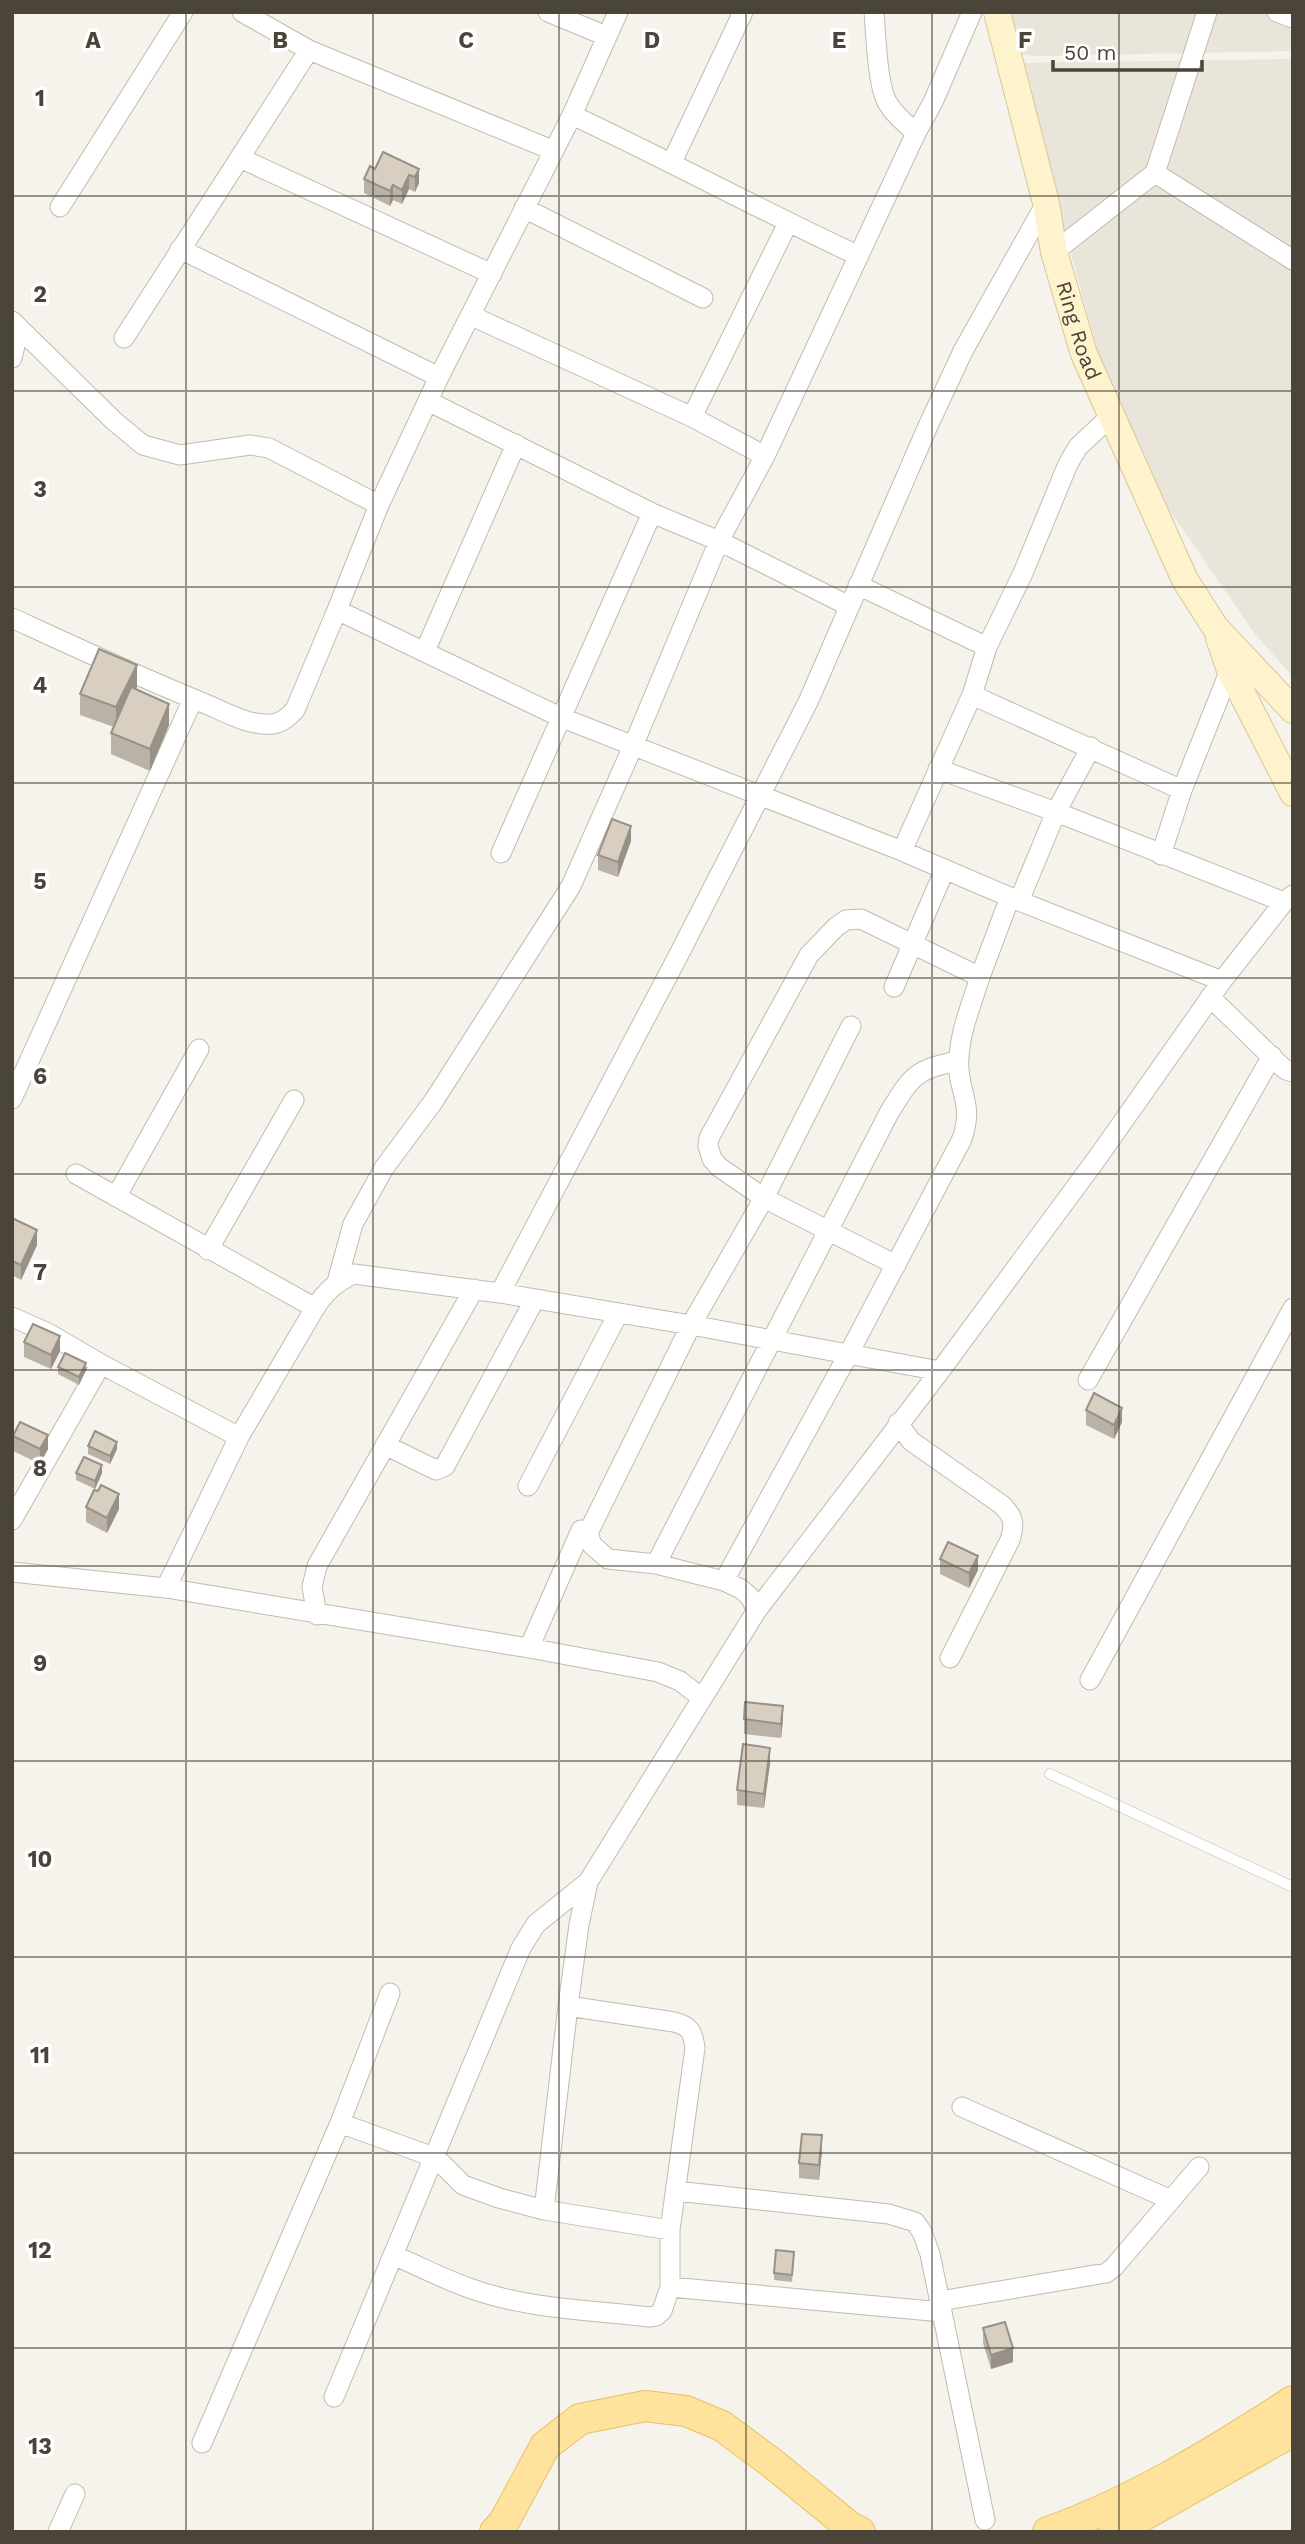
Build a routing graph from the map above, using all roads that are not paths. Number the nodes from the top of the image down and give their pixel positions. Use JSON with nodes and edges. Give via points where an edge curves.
{"nodes":[{"id":1,"x":183,"y":12,"type":"edge"},
{"id":2,"x":242,"y":12,"type":"edge"},
{"id":3,"x":548,"y":12,"type":"edge"},
{"id":4,"x":618,"y":12,"type":"edge"},
{"id":5,"x":743,"y":12,"type":"edge"},
{"id":6,"x":874,"y":12,"type":"edge"},
{"id":7,"x":972,"y":12,"type":"edge"},
{"id":8,"x":997,"y":12,"type":"edge"},
{"id":9,"x":1207,"y":12,"type":"edge"},
{"id":10,"x":1278,"y":12,"type":"edge"},
{"id":11,"x":1293,"y":18,"type":"edge"},
{"id":12,"x":606,"y":36,"type":"junction"},
{"id":13,"x":309,"y":50,"type":"junction"},
{"id":14,"x":572,"y":115,"type":"junction"},
{"id":15,"x":916,"y":133,"type":"junction"},
{"id":16,"x":552,"y":150,"type":"junction"},
{"id":17,"x":240,"y":158,"type":"junction"},
{"id":18,"x":672,"y":162,"type":"junction"},
{"id":19,"x":1155,"y":173,"type":"junction"},
{"id":20,"x":1046,"y":203,"type":"junction"},
{"id":21,"x":60,"y":207,"type":"dead end"},
{"id":22,"x":524,"y":208,"type":"junction"},
{"id":23,"x":788,"y":223,"type":"junction"},
{"id":24,"x":180,"y":249,"type":"junction"},
{"id":25,"x":1054,"y":252,"type":"junction"},
{"id":26,"x":859,"y":257,"type":"junction"},
{"id":27,"x":1293,"y":260,"type":"edge"},
{"id":28,"x":492,"y":274,"type":"junction"},
{"id":29,"x":703,"y":298,"type":"dead end"},
{"id":30,"x":472,"y":316,"type":"junction"},
{"id":31,"x":16,"y":324,"type":"edge"},
{"id":32,"x":124,"y":338,"type":"dead end"},
{"id":33,"x":12,"y":358,"type":"edge"},
{"id":34,"x":439,"y":377,"type":"junction"},
{"id":35,"x":428,"y":401,"type":"junction"},
{"id":36,"x":1112,"y":415,"type":"junction"},
{"id":37,"x":691,"y":417,"type":"junction"},
{"id":38,"x":516,"y":444,"type":"junction"},
{"id":39,"x":765,"y":456,"type":"junction"},
{"id":40,"x":380,"y":505,"type":"junction"},
{"id":41,"x":652,"y":513,"type":"junction"},
{"id":42,"x":719,"y":541,"type":"junction"},
{"id":43,"x":858,"y":585,"type":"junction"},
{"id":44,"x":849,"y":606,"type":"junction"},
{"id":45,"x":337,"y":611,"type":"junction"},
{"id":46,"x":12,"y":618,"type":"edge"},
{"id":47,"x":1215,"y":627,"type":"junction"},
{"id":48,"x":988,"y":647,"type":"junction"},
{"id":49,"x":425,"y":651,"type":"junction"},
{"id":50,"x":1230,"y":670,"type":"junction"},
{"id":51,"x":972,"y":695,"type":"junction"},
{"id":52,"x":193,"y":699,"type":"junction"},
{"id":53,"x":1293,"y":710,"type":"edge"},
{"id":54,"x":560,"y":717,"type":"junction"},
{"id":55,"x":633,"y":746,"type":"junction"},
{"id":56,"x":1091,"y":747,"type":"junction"},
{"id":57,"x":939,"y":769,"type":"junction"},
{"id":58,"x":1182,"y":790,"type":"junction"},
{"id":59,"x":760,"y":793,"type":"junction"},
{"id":60,"x":1293,"y":793,"type":"edge"},
{"id":61,"x":1056,"y":812,"type":"junction"},
{"id":62,"x":902,"y":851,"type":"junction"},
{"id":63,"x":501,"y":853,"type":"dead end"},
{"id":64,"x":1161,"y":855,"type":"junction"},
{"id":65,"x":945,"y":869,"type":"junction"},
{"id":66,"x":1015,"y":899,"type":"junction"},
{"id":67,"x":1288,"y":899,"type":"edge"},
{"id":68,"x":912,"y":945,"type":"junction"},
{"id":69,"x":980,"y":977,"type":"junction"},
{"id":70,"x":894,"y":987,"type":"dead end"},
{"id":71,"x":1216,"y":989,"type":"junction"},
{"id":72,"x":851,"y":1026,"type":"dead end"},
{"id":73,"x":199,"y":1049,"type":"dead end"},
{"id":74,"x":1272,"y":1056,"type":"junction"},
{"id":75,"x":958,"y":1061,"type":"junction"},
{"id":76,"x":18,"y":1071,"type":"edge"},
{"id":77,"x":1293,"y":1072,"type":"edge"},
{"id":78,"x":12,"y":1099,"type":"edge"},
{"id":79,"x":294,"y":1100,"type":"dead end"},
{"id":80,"x":76,"y":1174,"type":"dead end"},
{"id":81,"x":116,"y":1197,"type":"junction"},
{"id":82,"x":764,"y":1198,"type":"junction"},
{"id":83,"x":827,"y":1229,"type":"junction"},
{"id":84,"x":208,"y":1250,"type":"junction"},
{"id":85,"x":896,"y":1265,"type":"junction"},
{"id":86,"x":337,"y":1282,"type":"junction"},
{"id":87,"x":474,"y":1289,"type":"junction"},
{"id":88,"x":500,"y":1293,"type":"junction"},
{"id":89,"x":535,"y":1299,"type":"junction"},
{"id":90,"x":315,"y":1308,"type":"junction"},
{"id":91,"x":1293,"y":1308,"type":"edge"},
{"id":92,"x":618,"y":1314,"type":"junction"},
{"id":93,"x":12,"y":1317,"type":"edge"},
{"id":94,"x":691,"y":1325,"type":"junction"},
{"id":95,"x":770,"y":1340,"type":"junction"},
{"id":96,"x":848,"y":1355,"type":"junction"},
{"id":97,"x":101,"y":1364,"type":"junction"},
{"id":98,"x":940,"y":1371,"type":"junction"},
{"id":99,"x":1088,"y":1380,"type":"dead end"},
{"id":100,"x":898,"y":1423,"type":"junction"},
{"id":101,"x":239,"y":1437,"type":"junction"},
{"id":102,"x":385,"y":1446,"type":"junction"},
{"id":103,"x":528,"y":1486,"type":"dead end"},
{"id":104,"x":12,"y":1520,"type":"edge"},
{"id":105,"x":581,"y":1531,"type":"dead end"},
{"id":106,"x":656,"y":1564,"type":"junction"},
{"id":107,"x":12,"y":1572,"type":"edge"},
{"id":108,"x":724,"y":1581,"type":"junction"},
{"id":109,"x":166,"y":1588,"type":"junction"},
{"id":110,"x":757,"y":1610,"type":"junction"},
{"id":111,"x":317,"y":1615,"type":"junction"},
{"id":112,"x":529,"y":1648,"type":"junction"},
{"id":113,"x":950,"y":1658,"type":"dead end"},
{"id":114,"x":1090,"y":1680,"type":"dead end"},
{"id":115,"x":702,"y":1698,"type":"junction"},
{"id":116,"x":1050,"y":1774,"type":"dead end"},
{"id":117,"x":588,"y":1882,"type":"junction"},
{"id":118,"x":1293,"y":1887,"type":"edge"},
{"id":119,"x":390,"y":1993,"type":"dead end"},
{"id":120,"x":568,"y":2007,"type":"junction"},
{"id":121,"x":962,"y":2107,"type":"dead end"},
{"id":122,"x":340,"y":2123,"type":"junction"},
{"id":123,"x":436,"y":2158,"type":"junction"},
{"id":124,"x":1199,"y":2167,"type":"dead end"},
{"id":125,"x":676,"y":2192,"type":"junction"},
{"id":126,"x":1171,"y":2200,"type":"junction"},
{"id":127,"x":544,"y":2210,"type":"junction"},
{"id":128,"x":670,"y":2230,"type":"junction"},
{"id":129,"x":393,"y":2255,"type":"junction"},
{"id":130,"x":670,"y":2287,"type":"junction"},
{"id":131,"x":941,"y":2306,"type":"junction"},
{"id":132,"x":334,"y":2397,"type":"dead end"},
{"id":133,"x":1293,"y":2401,"type":"edge"},
{"id":134,"x":1293,"y":2431,"type":"edge"},
{"id":135,"x":202,"y":2443,"type":"dead end"},
{"id":136,"x":75,"y":2494,"type":"dead end"},
{"id":137,"x":985,"y":2520,"type":"dead end"},
{"id":138,"x":850,"y":2530,"type":"edge"},
{"id":139,"x":58,"y":2532,"type":"edge"},
{"id":140,"x":495,"y":2532,"type":"edge"},
{"id":141,"x":1048,"y":2532,"type":"edge"},
{"id":142,"x":1114,"y":2532,"type":"edge"}],
"edges":[{"from":1,"to":21,"type":"street"},
{"from":2,"to":13,"type":"street"},
{"from":3,"to":12,"type":"street"},
{"from":4,"to":12,"type":"street"},
{"from":5,"to":18,"type":"street"},
{"from":6,"to":15,"type":"street","via":[[886,100]]},
{"from":7,"to":15,"type":"street"},
{"from":8,"to":20,"type":"main road","name":"Ring Road"},
{"from":9,"to":19,"type":"street"},
{"from":10,"to":11,"type":"street"},
{"from":12,"to":14,"type":"street"},
{"from":13,"to":16,"type":"street"},
{"from":13,"to":17,"type":"street"},
{"from":14,"to":16,"type":"street"},
{"from":14,"to":18,"type":"street"},
{"from":15,"to":26,"type":"street"},
{"from":16,"to":22,"type":"street"},
{"from":17,"to":24,"type":"street"},
{"from":17,"to":28,"type":"street"},
{"from":18,"to":23,"type":"street"},
{"from":19,"to":25,"type":"street"},
{"from":19,"to":27,"type":"street"},
{"from":20,"to":25,"type":"main road","name":"Ring Road"},
{"from":20,"to":43,"type":"street","via":[[963,351]]},
{"from":22,"to":28,"type":"street"},
{"from":22,"to":29,"type":"street"},
{"from":23,"to":26,"type":"street"},
{"from":23,"to":37,"type":"street"},
{"from":24,"to":32,"type":"street"},
{"from":24,"to":34,"type":"street"},
{"from":25,"to":36,"type":"main road","name":"Ring Road","via":[[1084,354]]},
{"from":26,"to":39,"type":"street"},
{"from":28,"to":30,"type":"street"},
{"from":30,"to":34,"type":"street"},
{"from":30,"to":37,"type":"street"},
{"from":31,"to":33,"type":"street"},
{"from":31,"to":40,"type":"street","via":[[143,444],[180,455],[269,448]]},
{"from":34,"to":35,"type":"street"},
{"from":35,"to":38,"type":"street"},
{"from":35,"to":40,"type":"street"},
{"from":36,"to":47,"type":"main road","name":"Ring Road","via":[[1185,580]]},
{"from":36,"to":48,"type":"street","via":[[1078,447],[1068,464]]},
{"from":37,"to":39,"type":"street"},
{"from":38,"to":41,"type":"street"},
{"from":38,"to":49,"type":"street"},
{"from":39,"to":42,"type":"street"},
{"from":40,"to":45,"type":"street"},
{"from":41,"to":42,"type":"street"},
{"from":41,"to":54,"type":"street"},
{"from":42,"to":44,"type":"street"},
{"from":42,"to":55,"type":"street"},
{"from":43,"to":44,"type":"street"},
{"from":43,"to":48,"type":"street"},
{"from":44,"to":59,"type":"street","via":[[808,702]]},
{"from":45,"to":49,"type":"street"},
{"from":45,"to":52,"type":"street","via":[[295,710],[284,720],[271,724],[243,719]]},
{"from":46,"to":52,"type":"street"},
{"from":47,"to":50,"type":"main road","name":"Ring Road"},
{"from":47,"to":53,"type":"main road","name":"Ring Road"},
{"from":48,"to":51,"type":"street"},
{"from":49,"to":54,"type":"street"},
{"from":50,"to":58,"type":"street"},
{"from":50,"to":60,"type":"main road","name":"Ring Road"},
{"from":51,"to":56,"type":"street"},
{"from":51,"to":57,"type":"street"},
{"from":52,"to":76,"type":"street"},
{"from":54,"to":55,"type":"street"},
{"from":54,"to":63,"type":"street"},
{"from":55,"to":59,"type":"street"},
{"from":55,"to":86,"type":"street","via":[[571,887],[433,1102],[384,1168],[359,1213]]},
{"from":56,"to":58,"type":"street"},
{"from":56,"to":61,"type":"street"},
{"from":57,"to":61,"type":"street"},
{"from":57,"to":62,"type":"street"},
{"from":58,"to":64,"type":"street"},
{"from":59,"to":62,"type":"street"},
{"from":59,"to":88,"type":"street"},
{"from":61,"to":64,"type":"street"},
{"from":61,"to":66,"type":"street"},
{"from":62,"to":65,"type":"street"},
{"from":64,"to":67,"type":"street"},
{"from":65,"to":66,"type":"street"},
{"from":65,"to":68,"type":"street"},
{"from":66,"to":69,"type":"street"},
{"from":66,"to":71,"type":"street"},
{"from":67,"to":71,"type":"street"},
{"from":68,"to":69,"type":"street"},
{"from":68,"to":70,"type":"street"},
{"from":68,"to":82,"type":"street","via":[[860,919],[846,920],[824,937],[792,984],[713,1127],[708,1146],[719,1167]]},
{"from":69,"to":75,"type":"street"},
{"from":71,"to":74,"type":"street"},
{"from":71,"to":98,"type":"street"},
{"from":72,"to":82,"type":"street"},
{"from":73,"to":81,"type":"street"},
{"from":74,"to":77,"type":"street"},
{"from":74,"to":99,"type":"street"},
{"from":75,"to":83,"type":"street","via":[[923,1069],[906,1085]]},
{"from":75,"to":85,"type":"street","via":[[967,1102],[966,1126]]},
{"from":76,"to":78,"type":"street"},
{"from":79,"to":84,"type":"street"},
{"from":80,"to":81,"type":"street"},
{"from":81,"to":84,"type":"street"},
{"from":82,"to":83,"type":"street"},
{"from":82,"to":94,"type":"street"},
{"from":83,"to":85,"type":"street"},
{"from":83,"to":95,"type":"street"},
{"from":84,"to":90,"type":"street"},
{"from":85,"to":96,"type":"street"},
{"from":86,"to":87,"type":"street","via":[[354,1274]]},
{"from":86,"to":90,"type":"street"},
{"from":87,"to":88,"type":"street"},
{"from":87,"to":102,"type":"street"},
{"from":88,"to":89,"type":"street"},
{"from":89,"to":92,"type":"street"},
{"from":89,"to":102,"type":"street","via":[[445,1466],[436,1470]]},
{"from":90,"to":101,"type":"street"},
{"from":91,"to":114,"type":"street"},
{"from":92,"to":94,"type":"street"},
{"from":92,"to":103,"type":"street"},
{"from":93,"to":97,"type":"street"},
{"from":94,"to":95,"type":"street"},
{"from":94,"to":106,"type":"street","via":[[588,1532],[592,1545],[608,1559]]},
{"from":95,"to":96,"type":"street"},
{"from":95,"to":106,"type":"street"},
{"from":96,"to":98,"type":"street"},
{"from":96,"to":108,"type":"street"},
{"from":97,"to":101,"type":"street"},
{"from":97,"to":104,"type":"street"},
{"from":98,"to":100,"type":"street"},
{"from":100,"to":110,"type":"street"},
{"from":100,"to":113,"type":"street","via":[[911,1441],[1012,1516],[1010,1540]]},
{"from":101,"to":109,"type":"street"},
{"from":102,"to":111,"type":"street","via":[[317,1566],[312,1587]]},
{"from":105,"to":112,"type":"street"},
{"from":106,"to":108,"type":"street"},
{"from":107,"to":109,"type":"street"},
{"from":108,"to":110,"type":"street","via":[[741,1589]]},
{"from":109,"to":111,"type":"street"},
{"from":110,"to":115,"type":"street"},
{"from":111,"to":112,"type":"street"},
{"from":112,"to":115,"type":"street","via":[[658,1672]]},
{"from":115,"to":117,"type":"street"},
{"from":116,"to":118,"type":"lane"},
{"from":117,"to":120,"type":"street"},
{"from":117,"to":123,"type":"street","via":[[536,1924],[522,1948]]},
{"from":119,"to":122,"type":"street"},
{"from":120,"to":125,"type":"street","via":[[674,2022],[691,2029],[695,2048]]},
{"from":120,"to":127,"type":"street"},
{"from":121,"to":126,"type":"street"},
{"from":122,"to":123,"type":"street"},
{"from":122,"to":135,"type":"street"},
{"from":123,"to":127,"type":"street","via":[[463,2185]]},
{"from":123,"to":129,"type":"street"},
{"from":124,"to":126,"type":"street"},
{"from":125,"to":128,"type":"street"},
{"from":125,"to":131,"type":"street","via":[[889,2214],[915,2222],[930,2254]]},
{"from":126,"to":131,"type":"street","via":[[1106,2273]]},
{"from":127,"to":128,"type":"street"},
{"from":128,"to":130,"type":"street"},
{"from":129,"to":130,"type":"street","via":[[499,2297],[649,2317],[662,2311]]},
{"from":129,"to":132,"type":"street"},
{"from":130,"to":131,"type":"street"},
{"from":131,"to":137,"type":"street"},
{"from":133,"to":141,"type":"main road","via":[[1149,2486]]},
{"from":134,"to":142,"type":"main road"},
{"from":136,"to":139,"type":"street"},
{"from":138,"to":140,"type":"main road","via":[[722,2426],[686,2411],[645,2406],[580,2419],[545,2446]]}]}
